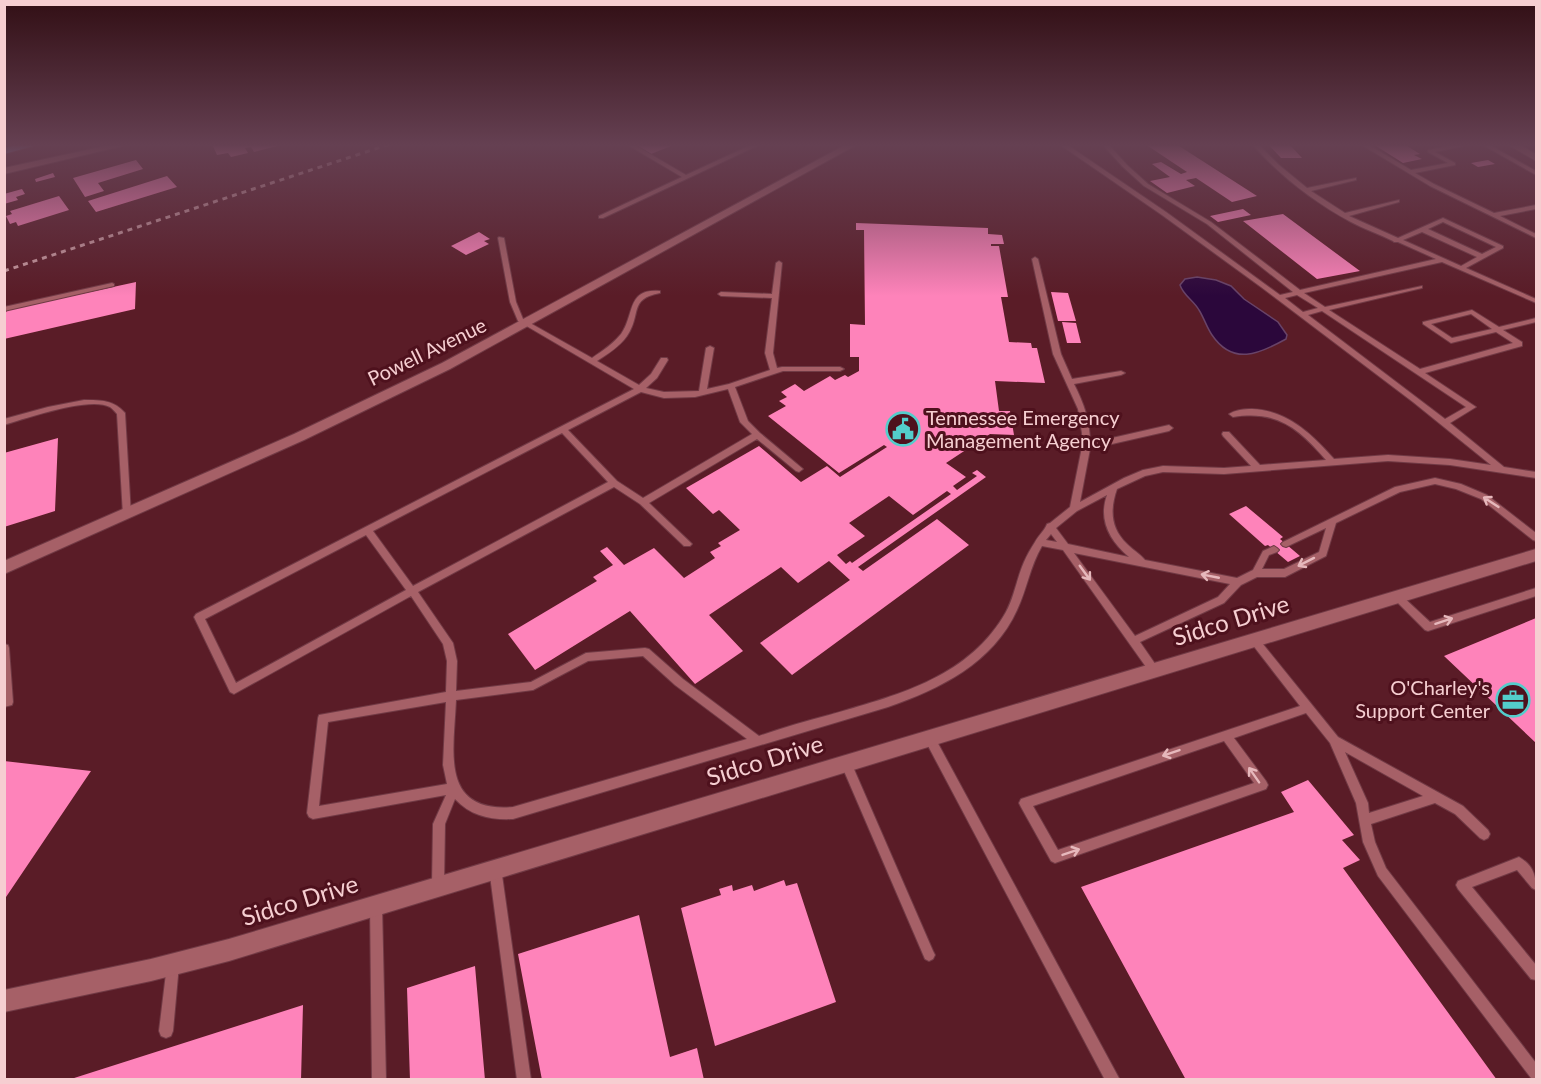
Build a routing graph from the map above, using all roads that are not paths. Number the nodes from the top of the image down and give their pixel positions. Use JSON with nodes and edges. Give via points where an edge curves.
{"nodes":[{"id":1,"x":649,"y":195,"type":"edge"},
{"id":2,"x":762,"y":195,"type":"edge"},
{"id":3,"x":1138,"y":195,"type":"edge"},
{"id":4,"x":1161,"y":195,"type":"edge"},
{"id":5,"x":1314,"y":195,"type":"edge"},
{"id":6,"x":1454,"y":195,"type":"edge"},
{"id":7,"x":1397,"y":201,"type":"dead end"},
{"id":8,"x":1536,"y":207,"type":"edge"},
{"id":9,"x":1344,"y":215,"type":"junction"},
{"id":10,"x":1495,"y":215,"type":"junction"},
{"id":11,"x":602,"y":217,"type":"dead end"},
{"id":12,"x":1422,"y":229,"type":"junction"},
{"id":13,"x":1221,"y":232,"type":"junction"},
{"id":14,"x":1536,"y":236,"type":"edge"},
{"id":15,"x":501,"y":238,"type":"dead end"},
{"id":16,"x":1198,"y":238,"type":"junction"},
{"id":17,"x":1396,"y":241,"type":"junction"},
{"id":18,"x":1483,"y":256,"type":"junction"},
{"id":19,"x":1035,"y":259,"type":"dead end"},
{"id":20,"x":1442,"y":260,"type":"junction"},
{"id":21,"x":779,"y":263,"type":"dead end"},
{"id":22,"x":1461,"y":268,"type":"junction"},
{"id":23,"x":112,"y":285,"type":"dead end"},
{"id":24,"x":1420,"y":287,"type":"dead end"},
{"id":25,"x":658,"y":292,"type":"dead end"},
{"id":26,"x":1299,"y":292,"type":"junction"},
{"id":27,"x":721,"y":294,"type":"dead end"},
{"id":28,"x":775,"y":296,"type":"junction"},
{"id":29,"x":1279,"y":297,"type":"junction"},
{"id":30,"x":1536,"y":301,"type":"edge"},
{"id":31,"x":4,"y":309,"type":"edge"},
{"id":32,"x":1324,"y":309,"type":"junction"},
{"id":33,"x":1302,"y":314,"type":"junction"},
{"id":34,"x":1536,"y":320,"type":"edge"},
{"id":35,"x":525,"y":324,"type":"junction"},
{"id":36,"x":1498,"y":330,"type":"junction"},
{"id":37,"x":710,"y":348,"type":"dead end"},
{"id":38,"x":664,"y":360,"type":"dead end"},
{"id":39,"x":591,"y":362,"type":"junction"},
{"id":40,"x":840,"y":369,"type":"dead end"},
{"id":41,"x":774,"y":371,"type":"junction"},
{"id":42,"x":1419,"y":372,"type":"junction"},
{"id":43,"x":1121,"y":373,"type":"dead end"},
{"id":44,"x":1069,"y":382,"type":"junction"},
{"id":45,"x":731,"y":386,"type":"junction"},
{"id":46,"x":640,"y":389,"type":"junction"},
{"id":47,"x":703,"y":392,"type":"junction"},
{"id":48,"x":1233,"y":414,"type":"dead end"},
{"id":49,"x":4,"y":422,"type":"edge"},
{"id":50,"x":1446,"y":422,"type":"junction"},
{"id":51,"x":1169,"y":428,"type":"dead end"},
{"id":52,"x":564,"y":430,"type":"junction"},
{"id":53,"x":758,"y":435,"type":"junction"},
{"id":54,"x":1227,"y":435,"type":"dead end"},
{"id":55,"x":1086,"y":447,"type":"junction"},
{"id":56,"x":1332,"y":462,"type":"junction"},
{"id":57,"x":799,"y":469,"type":"dead end"},
{"id":58,"x":1258,"y":469,"type":"junction"},
{"id":59,"x":1501,"y":469,"type":"junction"},
{"id":60,"x":1536,"y":476,"type":"edge"},
{"id":61,"x":614,"y":483,"type":"junction"},
{"id":62,"x":1114,"y":487,"type":"junction"},
{"id":63,"x":643,"y":502,"type":"junction"},
{"id":64,"x":1074,"y":509,"type":"junction"},
{"id":65,"x":127,"y":515,"type":"junction"},
{"id":66,"x":1332,"y":521,"type":"junction"},
{"id":67,"x":1050,"y":526,"type":"junction"},
{"id":68,"x":368,"y":530,"type":"junction"},
{"id":69,"x":1536,"y":538,"type":"edge"},
{"id":70,"x":1039,"y":542,"type":"junction"},
{"id":71,"x":687,"y":544,"type":"dead end"},
{"id":72,"x":1286,"y":544,"type":"dead end"},
{"id":73,"x":1066,"y":548,"type":"junction"},
{"id":74,"x":1274,"y":549,"type":"dead end"},
{"id":75,"x":1536,"y":555,"type":"edge"},
{"id":76,"x":1146,"y":563,"type":"junction"},
{"id":77,"x":4,"y":568,"type":"edge"},
{"id":78,"x":1256,"y":573,"type":"junction"},
{"id":79,"x":1239,"y":582,"type":"junction"},
{"id":80,"x":412,"y":591,"type":"junction"},
{"id":81,"x":1536,"y":592,"type":"edge"},
{"id":82,"x":1398,"y":598,"type":"junction"},
{"id":83,"x":1133,"y":641,"type":"junction"},
{"id":84,"x":1255,"y":641,"type":"junction"},
{"id":85,"x":4,"y":648,"type":"edge"},
{"id":86,"x":1155,"y":671,"type":"junction"},
{"id":87,"x":451,"y":696,"type":"junction"},
{"id":88,"x":4,"y":702,"type":"edge"},
{"id":89,"x":1308,"y":708,"type":"junction"},
{"id":90,"x":1226,"y":735,"type":"junction"},
{"id":91,"x":930,"y":739,"type":"junction"},
{"id":92,"x":1334,"y":740,"type":"junction"},
{"id":93,"x":758,"y":741,"type":"junction"},
{"id":94,"x":846,"y":764,"type":"junction"},
{"id":95,"x":454,"y":788,"type":"junction"},
{"id":96,"x":1436,"y":797,"type":"junction"},
{"id":97,"x":1365,"y":820,"type":"junction"},
{"id":98,"x":1484,"y":834,"type":"dead end"},
{"id":99,"x":495,"y":868,"type":"junction"},
{"id":100,"x":1536,"y":884,"type":"edge"},
{"id":101,"x":438,"y":885,"type":"junction"},
{"id":102,"x":376,"y":904,"type":"junction"},
{"id":103,"x":929,"y":955,"type":"dead end"},
{"id":104,"x":174,"y":964,"type":"junction"},
{"id":105,"x":1536,"y":974,"type":"edge"},
{"id":106,"x":4,"y":1001,"type":"edge"},
{"id":107,"x":166,"y":1031,"type":"dead end"},
{"id":108,"x":1536,"y":1073,"type":"edge"},
{"id":109,"x":379,"y":1080,"type":"edge"},
{"id":110,"x":524,"y":1080,"type":"edge"},
{"id":111,"x":1113,"y":1080,"type":"edge"}],
"edges":[{"from":1,"to":11,"type":"lane"},
{"from":2,"to":35,"type":"street","name":"Powell Avenue"},
{"from":3,"to":16,"type":"lane"},
{"from":4,"to":13,"type":"lane"},
{"from":5,"to":9,"type":"lane"},
{"from":6,"to":10,"type":"lane"},
{"from":7,"to":9,"type":"lane"},
{"from":8,"to":10,"type":"lane"},
{"from":9,"to":17,"type":"lane"},
{"from":10,"to":14,"type":"lane"},
{"from":12,"to":17,"type":"lane"},
{"from":12,"to":18,"type":"lane"},
{"from":12,"to":18,"type":"lane","via":[[1443,220],[1501,247]]},
{"from":13,"to":16,"type":"lane"},
{"from":13,"to":26,"type":"lane"},
{"from":15,"to":35,"type":"lane","via":[[513,302]]},
{"from":16,"to":29,"type":"lane"},
{"from":17,"to":20,"type":"lane"},
{"from":18,"to":22,"type":"lane"},
{"from":19,"to":44,"type":"lane","via":[[1057,354]]},
{"from":20,"to":22,"type":"lane"},
{"from":20,"to":26,"type":"lane"},
{"from":21,"to":28,"type":"lane"},
{"from":22,"to":30,"type":"lane"},
{"from":23,"to":31,"type":"lane"},
{"from":24,"to":32,"type":"lane"},
{"from":25,"to":39,"type":"lane","via":[[648,292],[637,300],[624,335]]},
{"from":26,"to":29,"type":"lane"},
{"from":26,"to":32,"type":"lane"},
{"from":27,"to":28,"type":"lane"},
{"from":28,"to":41,"type":"lane","via":[[769,353]]},
{"from":29,"to":33,"type":"lane"},
{"from":32,"to":33,"type":"lane"},
{"from":32,"to":42,"type":"lane"},
{"from":33,"to":50,"type":"lane"},
{"from":34,"to":36,"type":"lane"},
{"from":35,"to":39,"type":"lane"},
{"from":35,"to":65,"type":"street","name":"Powell Avenue","via":[[309,432]]},
{"from":36,"to":36,"type":"lane","via":[[1451,341],[1425,323],[1472,312]]},
{"from":36,"to":42,"type":"lane","via":[[1519,344]]},
{"from":37,"to":47,"type":"lane"},
{"from":38,"to":46,"type":"lane"},
{"from":39,"to":46,"type":"lane"},
{"from":40,"to":41,"type":"lane"},
{"from":41,"to":45,"type":"lane"},
{"from":42,"to":50,"type":"lane","via":[[1472,406]]},
{"from":43,"to":44,"type":"lane"},
{"from":44,"to":55,"type":"lane","via":[[1082,409]]},
{"from":45,"to":47,"type":"lane"},
{"from":45,"to":53,"type":"lane","via":[[744,422]]},
{"from":46,"to":47,"type":"lane","via":[[680,396]]},
{"from":46,"to":52,"type":"lane"},
{"from":48,"to":56,"type":"lane","via":[[1254,412],[1282,418],[1313,440]]},
{"from":49,"to":65,"type":"lane","via":[[83,402],[105,402],[119,409]]},
{"from":50,"to":59,"type":"lane"},
{"from":51,"to":55,"type":"lane"},
{"from":52,"to":61,"type":"lane"},
{"from":52,"to":68,"type":"lane"},
{"from":53,"to":57,"type":"lane"},
{"from":53,"to":63,"type":"lane"},
{"from":54,"to":58,"type":"lane"},
{"from":55,"to":64,"type":"lane"},
{"from":56,"to":58,"type":"lane"},
{"from":56,"to":59,"type":"lane","via":[[1408,458]]},
{"from":58,"to":62,"type":"lane","via":[[1153,470]]},
{"from":59,"to":60,"type":"lane"},
{"from":61,"to":63,"type":"lane"},
{"from":61,"to":80,"type":"lane"},
{"from":62,"to":64,"type":"lane"},
{"from":62,"to":76,"type":"lane","via":[[1108,499],[1107,518],[1124,548]]},
{"from":63,"to":71,"type":"lane"},
{"from":64,"to":67,"type":"lane"},
{"from":65,"to":77,"type":"street","name":"Powell Avenue"},
{"from":69,"to":66,"type":"lane","one_way":true,"via":[[1484,497],[1435,481],[1398,489]]},
{"from":66,"to":72,"type":"lane"},
{"from":66,"to":78,"type":"lane","one_way":true,"via":[[1323,554],[1285,573]]},
{"from":67,"to":70,"type":"lane"},
{"from":67,"to":73,"type":"lane"},
{"from":68,"to":80,"type":"lane"},
{"from":68,"to":80,"type":"lane","via":[[199,617],[234,689]]},
{"from":70,"to":73,"type":"lane"},
{"from":70,"to":93,"type":"lane","via":[[1004,624],[987,646],[959,670],[904,696]]},
{"from":73,"to":76,"type":"lane"},
{"from":73,"to":83,"type":"lane","one_way":true},
{"from":74,"to":78,"type":"lane","via":[[1266,553]]},
{"from":75,"to":82,"type":"street","name":"Sidco Drive"},
{"from":79,"to":76,"type":"lane","one_way":true},
{"from":78,"to":79,"type":"lane"},
{"from":79,"to":83,"type":"lane","via":[[1221,600]]},
{"from":80,"to":87,"type":"lane","via":[[447,643],[452,661]]},
{"from":82,"to":81,"type":"lane","one_way":true,"via":[[1428,627]]},
{"from":82,"to":84,"type":"street","name":"Sidco Drive"},
{"from":83,"to":86,"type":"lane"},
{"from":84,"to":86,"type":"street","name":"Sidco Drive"},
{"from":84,"to":89,"type":"lane"},
{"from":85,"to":88,"type":"lane","via":[[8,702]]},
{"from":86,"to":91,"type":"street","name":"Sidco Drive"},
{"from":87,"to":93,"type":"lane","via":[[532,686],[586,657],[645,652]]},
{"from":87,"to":95,"type":"lane","via":[[448,765]]},
{"from":87,"to":95,"type":"lane","via":[[323,718],[313,813]]},
{"from":89,"to":90,"type":"lane"},
{"from":89,"to":92,"type":"lane"},
{"from":90,"to":90,"type":"lane","one_way":true,"via":[[1197,745],[1025,802],[1055,857],[1262,786]]},
{"from":91,"to":94,"type":"street","name":"Sidco Drive"},
{"from":91,"to":111,"type":"lane"},
{"from":92,"to":96,"type":"lane"},
{"from":92,"to":97,"type":"lane","via":[[1362,803]]},
{"from":93,"to":95,"type":"lane","via":[[513,813],[486,814],[467,805]]},
{"from":94,"to":99,"type":"street","name":"Sidco Drive"},
{"from":94,"to":103,"type":"lane"},
{"from":95,"to":101,"type":"lane","via":[[439,824]]},
{"from":96,"to":97,"type":"lane"},
{"from":96,"to":98,"type":"lane","via":[[1459,810]]},
{"from":97,"to":108,"type":"lane","via":[[1369,842],[1382,872]]},
{"from":99,"to":101,"type":"street","name":"Sidco Drive"},
{"from":99,"to":110,"type":"lane"},
{"from":100,"to":105,"type":"lane","via":[[1519,864],[1462,885]]},
{"from":101,"to":102,"type":"street","name":"Sidco Drive"},
{"from":102,"to":104,"type":"street","name":"Sidco Drive"},
{"from":102,"to":109,"type":"lane"},
{"from":104,"to":106,"type":"street","name":"Sidco Drive"},
{"from":104,"to":107,"type":"lane"}]}
